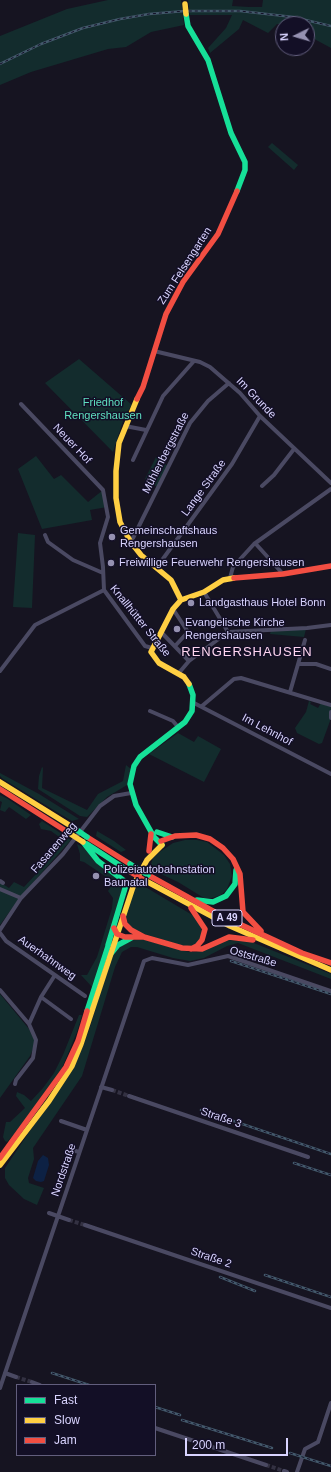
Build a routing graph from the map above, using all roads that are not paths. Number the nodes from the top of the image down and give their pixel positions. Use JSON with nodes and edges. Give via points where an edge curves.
{"nodes":[{"id":1,"x":185,"y":2,"type":"edge"},
{"id":2,"x":154,"y":351,"type":"junction"},
{"id":3,"x":194,"y":361,"type":"junction"},
{"id":4,"x":229,"y":383,"type":"junction"},
{"id":5,"x":21,"y":404,"type":"dead end"},
{"id":6,"x":260,"y":416,"type":"junction"},
{"id":7,"x":125,"y":426,"type":"junction"},
{"id":8,"x":146,"y":430,"type":"junction"},
{"id":9,"x":294,"y":449,"type":"junction"},
{"id":10,"x":133,"y":460,"type":"dead end"},
{"id":11,"x":331,"y":483,"type":"edge"},
{"id":12,"x":262,"y":486,"type":"dead end"},
{"id":13,"x":331,"y":489,"type":"edge"},
{"id":14,"x":116,"y":498,"type":"junction"},
{"id":15,"x":106,"y":500,"type":"junction"},
{"id":16,"x":116,"y":507,"type":"junction"},
{"id":17,"x":107,"y":508,"type":"junction"},
{"id":18,"x":45,"y":535,"type":"dead end"},
{"id":19,"x":130,"y":540,"type":"junction"},
{"id":20,"x":255,"y":543,"type":"junction"},
{"id":21,"x":331,"y":566,"type":"edge"},
{"id":22,"x":157,"y":567,"type":"junction"},
{"id":23,"x":103,"y":573,"type":"junction"},
{"id":24,"x":283,"y":574,"type":"junction"},
{"id":25,"x":230,"y":578,"type":"junction"},
{"id":26,"x":104,"y":590,"type":"junction"},
{"id":27,"x":204,"y":592,"type":"junction"},
{"id":28,"x":181,"y":600,"type":"junction"},
{"id":29,"x":173,"y":609,"type":"junction"},
{"id":30,"x":331,"y":625,"type":"edge"},
{"id":31,"x":161,"y":632,"type":"junction"},
{"id":32,"x":228,"y":632,"type":"junction"},
{"id":33,"x":305,"y":640,"type":"dead end"},
{"id":34,"x":175,"y":646,"type":"junction"},
{"id":35,"x":152,"y":648,"type":"junction"},
{"id":36,"x":190,"y":661,"type":"junction"},
{"id":37,"x":298,"y":664,"type":"junction"},
{"id":38,"x":331,"y":669,"type":"edge"},
{"id":39,"x":0,"y":671,"type":"edge"},
{"id":40,"x":178,"y":674,"type":"junction"},
{"id":41,"x":290,"y":692,"type":"junction"},
{"id":42,"x":194,"y":703,"type":"junction"},
{"id":43,"x":331,"y":705,"type":"edge"},
{"id":44,"x":202,"y":706,"type":"junction"},
{"id":45,"x":150,"y":711,"type":"dead end"},
{"id":46,"x":331,"y":712,"type":"edge"},
{"id":47,"x":331,"y":718,"type":"edge"},
{"id":48,"x":178,"y":727,"type":"junction"},
{"id":49,"x":331,"y":774,"type":"edge"},
{"id":50,"x":0,"y":782,"type":"edge"},
{"id":51,"x":0,"y":789,"type":"edge"},
{"id":52,"x":131,"y":793,"type":"junction"},
{"id":53,"x":154,"y":832,"type":"junction"},
{"id":54,"x":181,"y":836,"type":"junction"},
{"id":55,"x":172,"y":837,"type":"junction"},
{"id":56,"x":83,"y":842,"type":"junction"},
{"id":57,"x":161,"y":843,"type":"junction"},
{"id":58,"x":149,"y":851,"type":"junction"},
{"id":59,"x":235,"y":864,"type":"junction"},
{"id":60,"x":0,"y":889,"type":"edge"},
{"id":61,"x":176,"y":892,"type":"junction"},
{"id":62,"x":21,"y":898,"type":"junction"},
{"id":63,"x":184,"y":903,"type":"junction"},
{"id":64,"x":123,"y":916,"type":"junction"},
{"id":65,"x":0,"y":930,"type":"edge"},
{"id":66,"x":116,"y":931,"type":"junction"},
{"id":67,"x":0,"y":933,"type":"edge"},
{"id":68,"x":144,"y":937,"type":"junction"},
{"id":69,"x":131,"y":938,"type":"junction"},
{"id":70,"x":278,"y":942,"type":"junction"},
{"id":71,"x":108,"y":945,"type":"junction"},
{"id":72,"x":272,"y":946,"type":"junction"},
{"id":73,"x":188,"y":949,"type":"junction"},
{"id":74,"x":109,"y":956,"type":"junction"},
{"id":75,"x":146,"y":959,"type":"joint"},
{"id":76,"x":331,"y":963,"type":"edge"},
{"id":77,"x":331,"y":970,"type":"edge"},
{"id":78,"x":56,"y":975,"type":"junction"},
{"id":79,"x":0,"y":990,"type":"edge"},
{"id":80,"x":331,"y":991,"type":"edge"},
{"id":81,"x":85,"y":996,"type":"dead end"},
{"id":82,"x":41,"y":997,"type":"junction"},
{"id":83,"x":71,"y":1019,"type":"dead end"},
{"id":84,"x":29,"y":1024,"type":"junction"},
{"id":85,"x":15,"y":1084,"type":"dead end"},
{"id":86,"x":101,"y":1087,"type":"junction"},
{"id":87,"x":112,"y":1090,"type":"tunnel mouth"},
{"id":88,"x":128,"y":1096,"type":"tunnel mouth"},
{"id":89,"x":61,"y":1121,"type":"dead end"},
{"id":90,"x":87,"y":1130,"type":"junction"},
{"id":91,"x":69,"y":1149,"type":"dead end"},
{"id":92,"x":79,"y":1152,"type":"junction"},
{"id":93,"x":308,"y":1157,"type":"dead end"},
{"id":94,"x":0,"y":1158,"type":"edge"},
{"id":95,"x":0,"y":1165,"type":"edge"},
{"id":96,"x":49,"y":1213,"type":"dead end"},
{"id":97,"x":58,"y":1216,"type":"junction"},
{"id":98,"x":69,"y":1220,"type":"tunnel mouth"},
{"id":99,"x":85,"y":1225,"type":"tunnel mouth"},
{"id":100,"x":331,"y":1308,"type":"edge"},
{"id":101,"x":5,"y":1373,"type":"junction"},
{"id":102,"x":16,"y":1377,"type":"tunnel mouth"},
{"id":103,"x":32,"y":1382,"type":"dead end"},
{"id":104,"x":37,"y":1384,"type":"edge"},
{"id":105,"x":0,"y":1388,"type":"edge"},
{"id":106,"x":331,"y":1404,"type":"edge"},
{"id":107,"x":156,"y":1428,"type":"edge"},
{"id":108,"x":266,"y":1465,"type":"tunnel mouth"},
{"id":109,"x":297,"y":1472,"type":"edge"}],
"edges":[{"from":1,"to":2,"type":"main road","name":"Zum Felsengarten","bridge":true,"via":[[188,26],[208,60],[231,133],[245,162],[245,170],[221,229],[183,282],[166,314]]},
{"from":2,"to":3,"type":"street","name":"Im Grunde"},
{"from":2,"to":7,"type":"main road","name":"Zum Felsengarten","via":[[143,387]]},
{"from":3,"to":4,"type":"street","name":"Im Grunde","via":[[210,367]]},
{"from":3,"to":8,"type":"street","via":[[166,391]]},
{"from":4,"to":6,"type":"street","name":"Im Grunde"},
{"from":4,"to":19,"type":"street","name":"Mühlenbergstraße","via":[[208,401],[193,419]]},
{"from":5,"to":15,"type":"street","name":"Neuer Hof","via":[[103,490]]},
{"from":6,"to":9,"type":"street","name":"Im Grunde"},
{"from":6,"to":22,"type":"street","name":"Lange Straße","via":[[232,464]]},
{"from":7,"to":8,"type":"street"},
{"from":7,"to":14,"type":"main road","name":"Zum Felsengarten","via":[[119,443]]},
{"from":8,"to":10,"type":"street"},
{"from":9,"to":11,"type":"street","name":"Im Grunde"},
{"from":9,"to":12,"type":"street"},
{"from":13,"to":20,"type":"street"},
{"from":14,"to":15,"type":"street"},
{"from":14,"to":16,"type":"main road","name":"Zum Felsengarten"},
{"from":15,"to":17,"type":"street","name":"Neuer Hof"},
{"from":16,"to":17,"type":"street"},
{"from":16,"to":19,"type":"main road","name":"Zum Felsengarten","via":[[120,522]]},
{"from":17,"to":23,"type":"street","name":"Neuer Hof","via":[[108,517],[100,543]]},
{"from":18,"to":23,"type":"street","via":[[48,542],[74,560]]},
{"from":19,"to":22,"type":"main road","name":"Zum Felsengarten","via":[[141,555]]},
{"from":20,"to":24,"type":"street"},
{"from":20,"to":25,"type":"street","via":[[233,567]]},
{"from":21,"to":24,"type":"main road"},
{"from":22,"to":28,"type":"main road","name":"Zum Felsengarten","via":[[171,580]]},
{"from":23,"to":26,"type":"street","name":"Neuer Hof"},
{"from":24,"to":25,"type":"main road"},
{"from":25,"to":27,"type":"main road"},
{"from":26,"to":35,"type":"street","name":"Knallhütter Straße","via":[[146,646]]},
{"from":26,"to":39,"type":"street","name":"Knallhütter Straße","via":[[35,625]]},
{"from":27,"to":28,"type":"main road"},
{"from":27,"to":32,"type":"street"},
{"from":28,"to":29,"type":"main road"},
{"from":29,"to":31,"type":"main road"},
{"from":29,"to":34,"type":"street","via":[[188,632]]},
{"from":30,"to":32,"type":"street"},
{"from":31,"to":34,"type":"street"},
{"from":31,"to":35,"type":"main road"},
{"from":32,"to":36,"type":"street"},
{"from":33,"to":37,"type":"street"},
{"from":34,"to":36,"type":"street"},
{"from":35,"to":40,"type":"main road","name":"Knallhütter Straße","via":[[155,659]]},
{"from":36,"to":40,"type":"street"},
{"from":37,"to":38,"type":"street","via":[[316,664]]},
{"from":37,"to":41,"type":"street"},
{"from":40,"to":42,"type":"main road","name":"Knallhütter Straße","via":[[184,677],[192,688]]},
{"from":41,"to":43,"type":"street"},
{"from":41,"to":44,"type":"street","via":[[241,678],[234,679]]},
{"from":42,"to":44,"type":"street","name":"Im Lehnhof"},
{"from":42,"to":48,"type":"main road","via":[[188,717]]},
{"from":44,"to":49,"type":"street","name":"Im Lehnhof"},
{"from":45,"to":48,"type":"street","via":[[173,721]]},
{"from":46,"to":47,"type":"street"},
{"from":48,"to":52,"type":"main road","via":[[137,760],[131,777]]},
{"from":50,"to":61,"type":"main road","number":"A 49","bridge":true},
{"from":51,"to":56,"type":"main road","number":"A 49","bridge":true},
{"from":52,"to":53,"type":"main road"},
{"from":52,"to":62,"type":"street","name":"Fasanenweg","via":[[114,796],[100,806],[63,854]]},
{"from":53,"to":55,"type":"main road"},
{"from":53,"to":57,"type":"main road"},
{"from":53,"to":58,"type":"main road"},
{"from":54,"to":55,"type":"main road"},
{"from":54,"to":57,"type":"main road"},
{"from":54,"to":59,"type":"main road","via":[[201,836],[215,842],[227,851]]},
{"from":55,"to":57,"type":"main road"},
{"from":56,"to":63,"type":"main road","number":"A 49","bridge":true},
{"from":56,"to":71,"type":"main road","via":[[98,861],[126,885]]},
{"from":57,"to":58,"type":"main road"},
{"from":57,"to":64,"type":"main road","via":[[143,866]]},
{"from":58,"to":66,"type":"main road","via":[[136,872]]},
{"from":59,"to":61,"type":"main road","via":[[235,884],[222,898],[213,902],[203,902]]},
{"from":59,"to":70,"type":"main road","via":[[241,878],[241,906],[245,916]]},
{"from":60,"to":62,"type":"street"},
{"from":61,"to":70,"type":"main road","number":"A 49"},
{"from":62,"to":65,"type":"street","name":"Fasanenweg"},
{"from":63,"to":72,"type":"main road","number":"A 49"},
{"from":63,"to":73,"type":"main road","via":[[200,919],[205,929],[200,943]]},
{"from":64,"to":66,"type":"main road"},
{"from":64,"to":68,"type":"main road","via":[[128,927]]},
{"from":66,"to":69,"type":"main road"},
{"from":66,"to":71,"type":"main road"},
{"from":66,"to":74,"type":"main road"},
{"from":67,"to":78,"type":"street","name":"Auerhahnweg","via":[[6,941]]},
{"from":68,"to":69,"type":"main road"},
{"from":68,"to":73,"type":"main road"},
{"from":69,"to":74,"type":"main road","via":[[118,945]]},
{"from":70,"to":76,"type":"main road","number":"A 49"},
{"from":71,"to":94,"type":"main road","via":[[78,1041],[66,1067]]},
{"from":72,"to":73,"type":"main road","via":[[229,937],[202,949]]},
{"from":72,"to":77,"type":"main road","number":"A 49"},
{"from":74,"to":95,"type":"main road","via":[[72,1066]]},
{"from":75,"to":80,"type":"street","name":"Oststraße","via":[[188,965],[228,956]]},
{"from":75,"to":86,"type":"street","name":"Nordstraße"},
{"from":78,"to":81,"type":"street","name":"Auerhahnweg"},
{"from":78,"to":82,"type":"street"},
{"from":79,"to":84,"type":"street"},
{"from":82,"to":83,"type":"street"},
{"from":82,"to":84,"type":"street"},
{"from":84,"to":85,"type":"street","via":[[35,1035],[35,1051]]},
{"from":86,"to":87,"type":"street"},
{"from":86,"to":90,"type":"street","name":"Nordstraße"},
{"from":88,"to":93,"type":"street","name":"Straße 3"},
{"from":89,"to":90,"type":"street"},
{"from":90,"to":92,"type":"street","name":"Nordstraße"},
{"from":91,"to":92,"type":"street"},
{"from":92,"to":97,"type":"street","name":"Nordstraße"},
{"from":96,"to":97,"type":"street"},
{"from":97,"to":98,"type":"street"},
{"from":97,"to":101,"type":"street","name":"Nordstraße"},
{"from":99,"to":100,"type":"street","name":"Straße 2"},
{"from":101,"to":102,"type":"street"},
{"from":101,"to":105,"type":"street","name":"Nordstraße"},
{"from":103,"to":104,"type":"street"},
{"from":106,"to":109,"type":"street","via":[[318,1442],[305,1448]]},
{"from":107,"to":108,"type":"street"}]}
